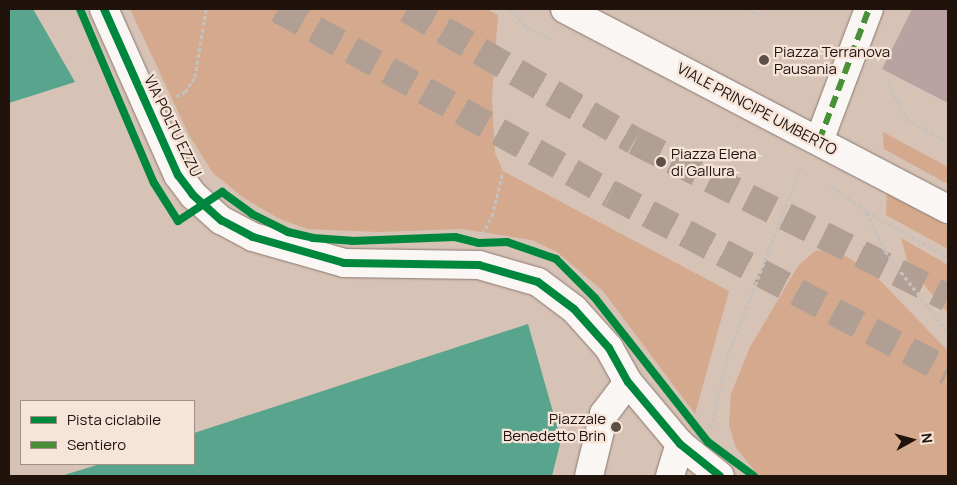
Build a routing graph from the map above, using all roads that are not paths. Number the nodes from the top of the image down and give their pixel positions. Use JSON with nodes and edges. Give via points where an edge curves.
{"nodes":[{"id":1,"x":104,"y":9,"type":"edge"},
{"id":2,"x":565,"y":9,"type":"edge"},
{"id":3,"x":868,"y":9,"type":"edge"},
{"id":4,"x":811,"y":151,"type":"junction"},
{"id":5,"x":948,"y":209,"type":"edge"},
{"id":6,"x":628,"y":382,"type":"junction"},
{"id":7,"x":680,"y":444,"type":"junction"},
{"id":8,"x":710,"y":469,"type":"edge"},
{"id":9,"x":589,"y":476,"type":"edge"},
{"id":10,"x":670,"y":476,"type":"edge"}],
"edges":[{"from":1,"to":6,"type":"street","name":"VIA POLTU EZZU","via":[[178,175],[193,195],[221,220],[253,237],[344,264],[479,265],[538,282],[574,309],[610,348]]},
{"from":2,"to":4,"type":"street","name":"VIALE PRINCIPE UMBERTO"},
{"from":3,"to":4,"type":"street"},
{"from":4,"to":5,"type":"street","name":"VIALE PRINCIPE UMBERTO"},
{"from":6,"to":7,"type":"street","name":"VIA POLTU EZZU"},
{"from":6,"to":9,"type":"street","via":[[604,414]]},
{"from":7,"to":8,"type":"street","name":"VIA POLTU EZZU"},
{"from":7,"to":10,"type":"street"}]}
